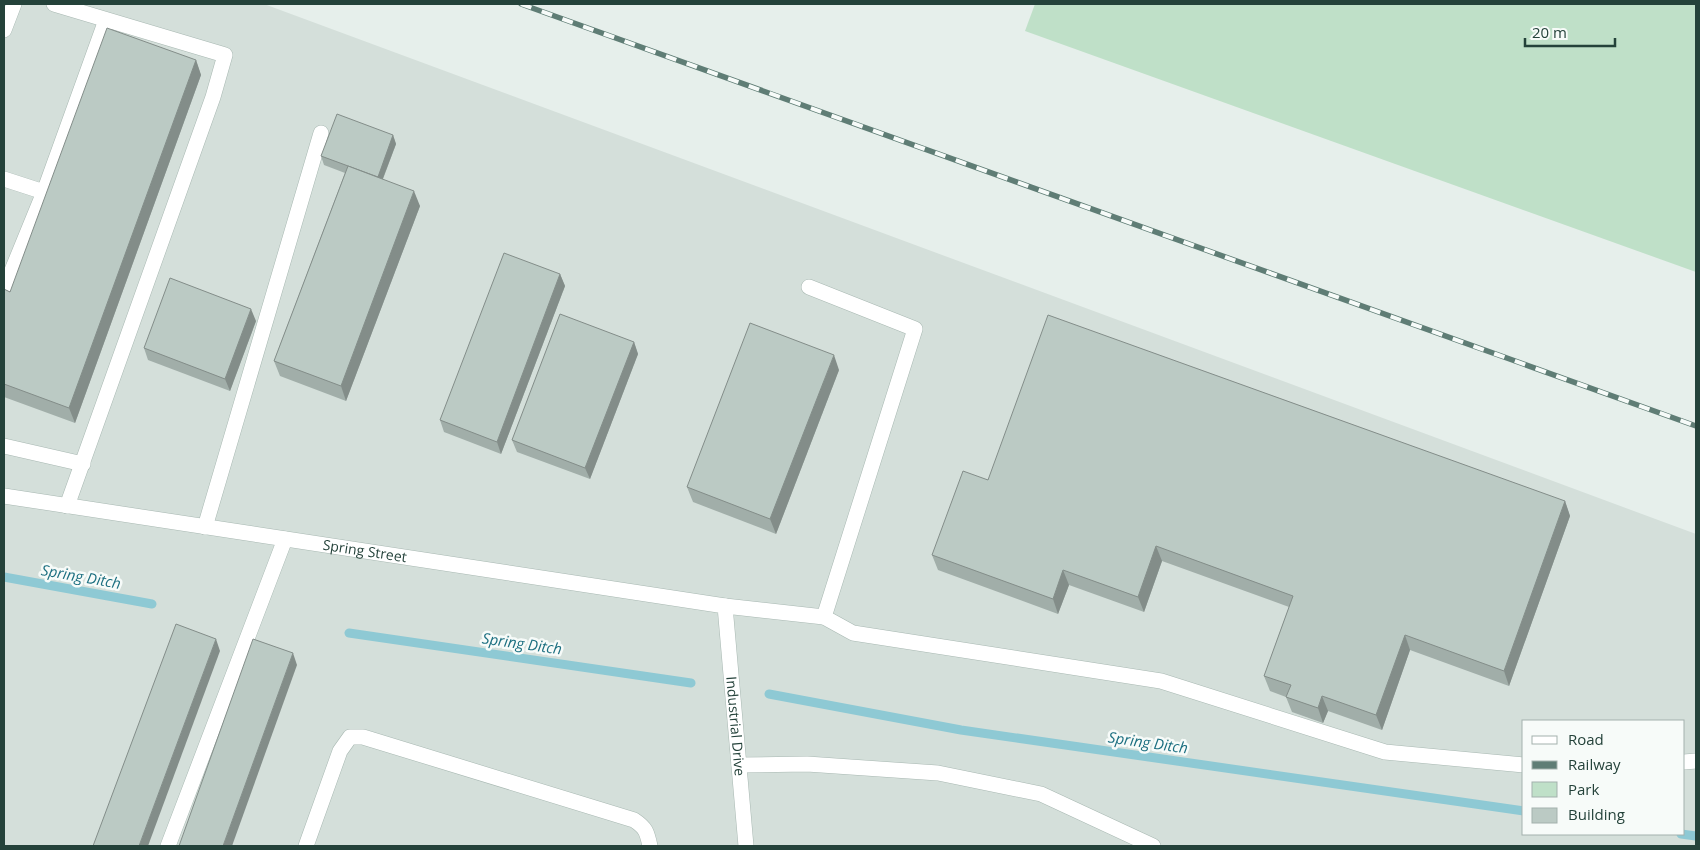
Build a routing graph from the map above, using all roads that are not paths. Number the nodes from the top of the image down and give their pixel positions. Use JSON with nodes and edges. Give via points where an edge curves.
{"nodes":[{"id":1,"x":14,"y":4,"type":"edge"},
{"id":2,"x":54,"y":4,"type":"edge"},
{"id":3,"x":106,"y":20,"type":"junction"},
{"id":4,"x":4,"y":30,"type":"edge"},
{"id":5,"x":320,"y":133,"type":"dead end"},
{"id":6,"x":4,"y":179,"type":"edge"},
{"id":7,"x":44,"y":192,"type":"junction"},
{"id":8,"x":6,"y":285,"type":"dead end"},
{"id":9,"x":809,"y":287,"type":"dead end"},
{"id":10,"x":4,"y":446,"type":"edge"},
{"id":11,"x":83,"y":464,"type":"junction"},
{"id":12,"x":4,"y":496,"type":"edge"},
{"id":13,"x":68,"y":506,"type":"junction"},
{"id":14,"x":205,"y":527,"type":"junction"},
{"id":15,"x":285,"y":539,"type":"junction"},
{"id":16,"x":725,"y":606,"type":"junction"},
{"id":17,"x":824,"y":617,"type":"junction"},
{"id":18,"x":739,"y":765,"type":"junction"},
{"id":19,"x":1522,"y":765,"type":"edge"},
{"id":20,"x":168,"y":846,"type":"edge"},
{"id":21,"x":306,"y":846,"type":"edge"},
{"id":22,"x":650,"y":846,"type":"edge"},
{"id":23,"x":746,"y":846,"type":"edge"},
{"id":24,"x":1153,"y":846,"type":"edge"}],
"edges":[{"from":1,"to":4,"type":"street"},
{"from":2,"to":3,"type":"street"},
{"from":3,"to":7,"type":"street"},
{"from":3,"to":11,"type":"street","via":[[225,55]]},
{"from":5,"to":14,"type":"street"},
{"from":6,"to":7,"type":"street"},
{"from":7,"to":8,"type":"street"},
{"from":9,"to":17,"type":"street","via":[[916,329]]},
{"from":10,"to":11,"type":"street"},
{"from":11,"to":13,"type":"street"},
{"from":12,"to":13,"type":"street","name":"Spring Street"},
{"from":13,"to":14,"type":"street","name":"Spring Street"},
{"from":14,"to":15,"type":"street","name":"Spring Street"},
{"from":15,"to":16,"type":"street","name":"Spring Street"},
{"from":15,"to":20,"type":"street"},
{"from":16,"to":17,"type":"street","name":"Spring Street"},
{"from":16,"to":18,"type":"street","name":"Industrial Drive"},
{"from":17,"to":19,"type":"street","via":[[853,633],[1161,681],[1385,752]]},
{"from":18,"to":23,"type":"street","name":"Industrial Drive"},
{"from":18,"to":24,"type":"street","via":[[806,764],[938,773],[1041,794]]},
{"from":21,"to":22,"type":"street","via":[[340,751],[350,737],[363,736],[634,820],[648,833]]}]}
